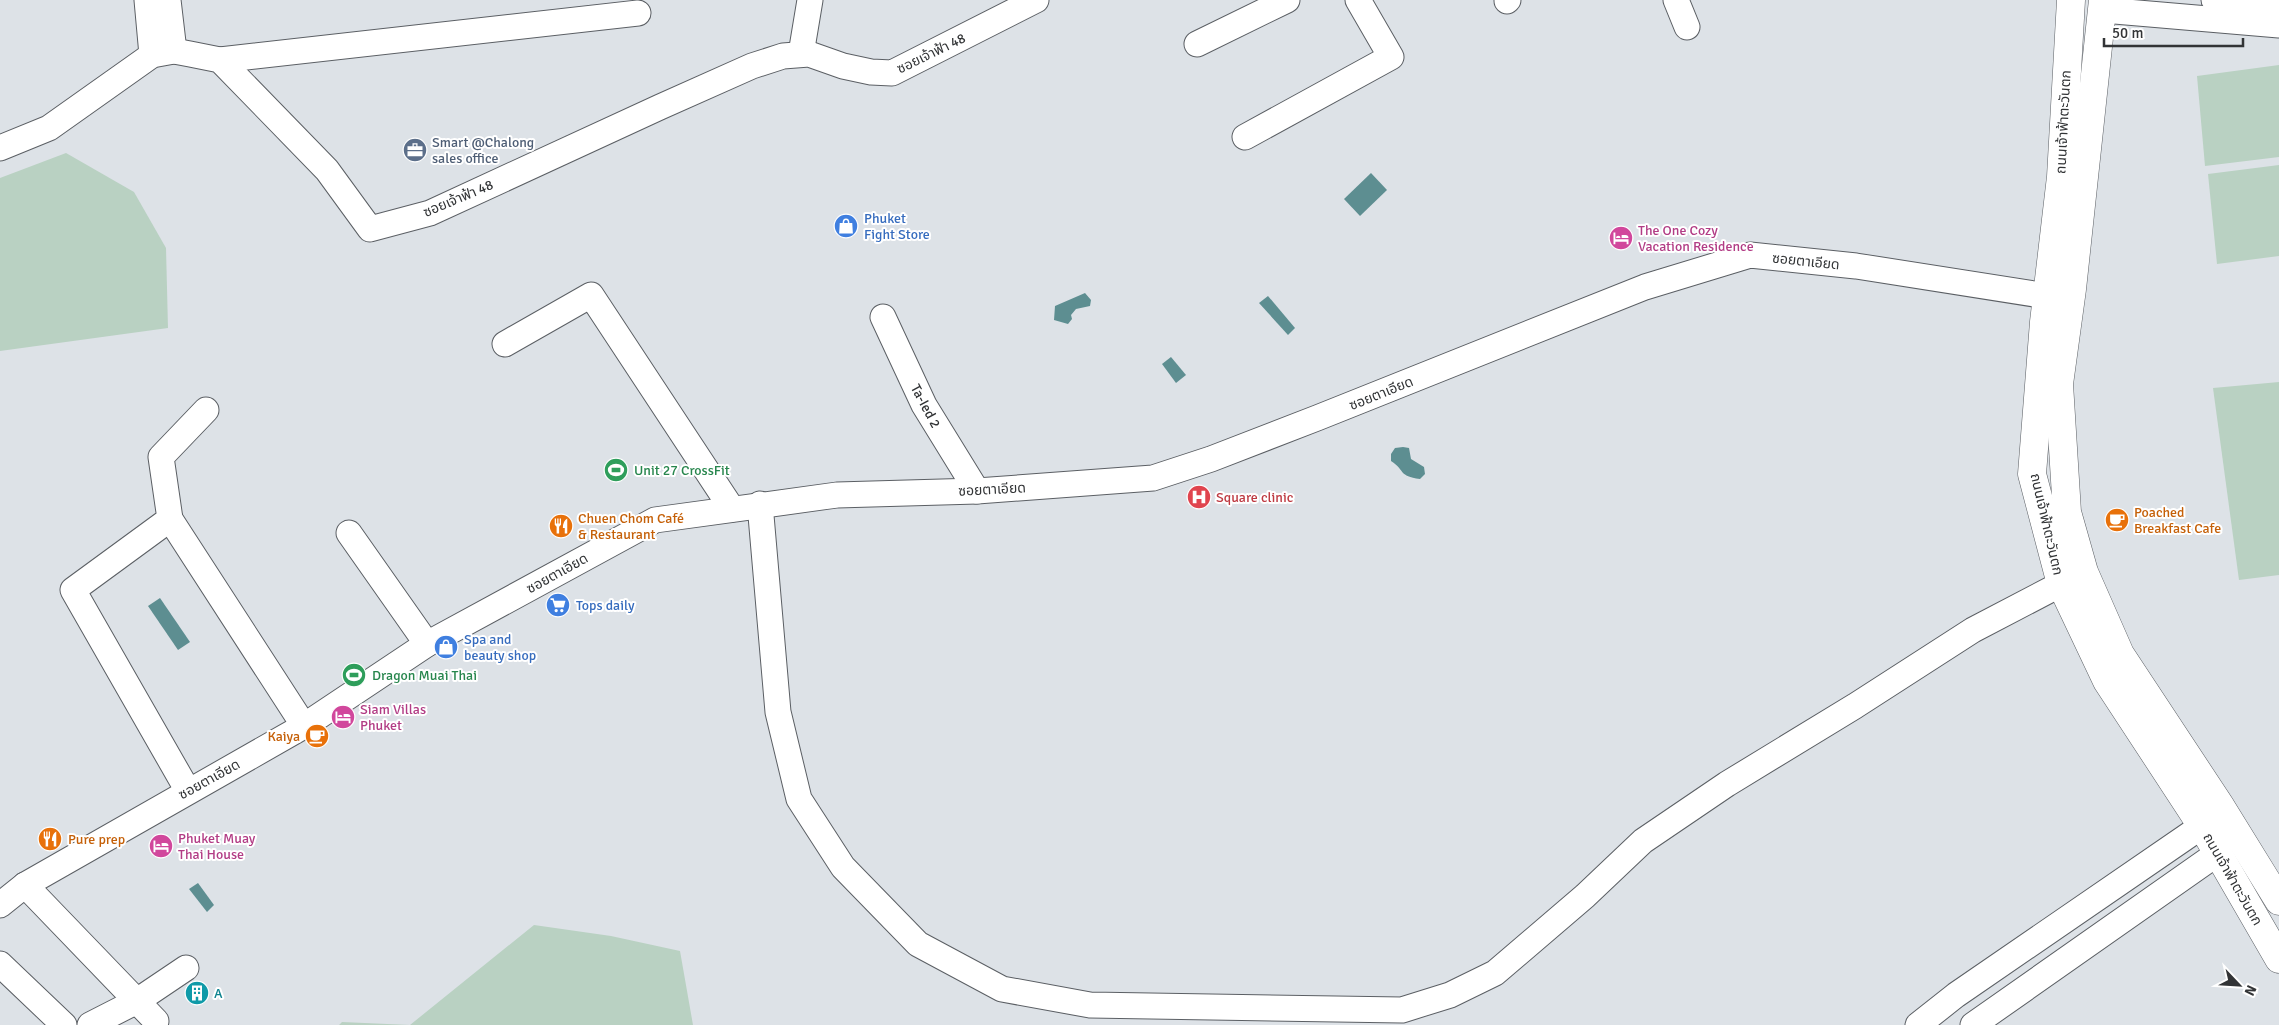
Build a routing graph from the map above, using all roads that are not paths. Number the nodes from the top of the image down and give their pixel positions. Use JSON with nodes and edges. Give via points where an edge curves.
{"nodes":[{"id":1,"x":147,"y":0,"type":"edge"},
{"id":2,"x":168,"y":0,"type":"edge"},
{"id":3,"x":810,"y":0,"type":"edge"},
{"id":4,"x":1036,"y":0,"type":"edge"},
{"id":5,"x":1287,"y":0,"type":"edge"},
{"id":6,"x":1358,"y":0,"type":"edge"},
{"id":7,"x":1676,"y":0,"type":"edge"},
{"id":8,"x":2071,"y":0,"type":"edge"},
{"id":9,"x":2214,"y":0,"type":"edge"},
{"id":10,"x":2103,"y":5,"type":"edge"},
{"id":11,"x":2279,"y":7,"type":"edge"},
{"id":12,"x":638,"y":13,"type":"dead end"},
{"id":13,"x":2279,"y":25,"type":"edge"},
{"id":14,"x":1687,"y":27,"type":"dead end"},
{"id":15,"x":1197,"y":44,"type":"dead end"},
{"id":16,"x":163,"y":53,"type":"junction"},
{"id":17,"x":801,"y":54,"type":"junction"},
{"id":18,"x":220,"y":60,"type":"junction"},
{"id":19,"x":1245,"y":137,"type":"dead end"},
{"id":20,"x":0,"y":148,"type":"edge"},
{"id":21,"x":2059,"y":298,"type":"junction"},
{"id":22,"x":883,"y":317,"type":"dead end"},
{"id":23,"x":505,"y":344,"type":"dead end"},
{"id":24,"x":206,"y":410,"type":"dead end"},
{"id":25,"x":977,"y":491,"type":"junction"},
{"id":26,"x":760,"y":504,"type":"junction"},
{"id":27,"x":732,"y":509,"type":"junction"},
{"id":28,"x":170,"y":519,"type":"junction"},
{"id":29,"x":349,"y":533,"type":"dead end"},
{"id":30,"x":2061,"y":584,"type":"junction"},
{"id":31,"x":427,"y":644,"type":"junction"},
{"id":32,"x":304,"y":726,"type":"junction"},
{"id":33,"x":188,"y":791,"type":"junction"},
{"id":34,"x":2202,"y":826,"type":"junction"},
{"id":35,"x":2218,"y":853,"type":"junction"},
{"id":36,"x":25,"y":885,"type":"junction"},
{"id":37,"x":2279,"y":901,"type":"edge"},
{"id":38,"x":0,"y":904,"type":"edge"},
{"id":39,"x":2279,"y":959,"type":"edge"},
{"id":40,"x":0,"y":964,"type":"edge"},
{"id":41,"x":186,"y":968,"type":"dead end"},
{"id":42,"x":1956,"y":995,"type":"junction"},
{"id":43,"x":137,"y":1000,"type":"junction"},
{"id":44,"x":156,"y":1021,"type":"dead end"},
{"id":45,"x":1975,"y":1024,"type":"edge"},
{"id":46,"x":64,"y":1025,"type":"edge"},
{"id":47,"x":90,"y":1025,"type":"edge"},
{"id":48,"x":1918,"y":1025,"type":"edge"}],
"edges":[{"from":1,"to":16,"type":"street"},
{"from":2,"to":16,"type":"street"},
{"from":3,"to":17,"type":"street"},
{"from":4,"to":17,"type":"street","name":"ซอยเจ้าฟ้า 48","via":[[892,73],[871,72]]},
{"from":5,"to":15,"type":"street"},
{"from":6,"to":19,"type":"street","via":[[1391,57]]},
{"from":7,"to":14,"type":"street"},
{"from":8,"to":21,"type":"main road","name":"ถนนเจ้าฟ้าตะวันตก","via":[[2061,177]]},
{"from":9,"to":11,"type":"street"},
{"from":10,"to":13,"type":"street"},
{"from":10,"to":21,"type":"main road","name":"ถนนเจ้าฟ้าตะวันตก"},
{"from":12,"to":18,"type":"street"},
{"from":16,"to":18,"type":"street"},
{"from":16,"to":20,"type":"street","via":[[49,128]]},
{"from":17,"to":18,"type":"street","name":"ซอยเจ้าฟ้า 48","via":[[752,66],[430,213],[370,229],[327,170]]},
{"from":21,"to":25,"type":"street","name":"ซอยตาเอียด","via":[[1856,266],[1750,255],[1645,286],[1317,418],[1153,478]]},
{"from":21,"to":30,"type":"main road","name":"ถนนเจ้าฟ้าตะวันตก","via":[[2032,474]]},
{"from":21,"to":37,"type":"main road","name":"ถนนเจ้าฟ้าตะวันตก","via":[[2059,384],[2067,512],[2084,572],[2120,654]]},
{"from":22,"to":25,"type":"street","name":"Ta-Ied 2","via":[[924,405]]},
{"from":23,"to":27,"type":"street","via":[[591,295]]},
{"from":24,"to":28,"type":"street","via":[[161,457]]},
{"from":25,"to":26,"type":"street","name":"ซอยตาเอียด","via":[[837,495]]},
{"from":26,"to":27,"type":"street","name":"ซอยตาเอียด"},
{"from":26,"to":30,"type":"street","via":[[778,712],[799,799],[843,867],[918,944],[1002,989],[1090,1005],[1402,1010],[1450,995],[1496,973],[1643,841],[1719,789],[1973,630]]},
{"from":27,"to":31,"type":"street","name":"ซอยตาเอียด","via":[[655,520]]},
{"from":28,"to":32,"type":"street"},
{"from":28,"to":33,"type":"street","via":[[72,590]]},
{"from":29,"to":31,"type":"street"},
{"from":30,"to":34,"type":"main road","name":"ถนนเจ้าฟ้าตะวันตก","via":[[2107,680]]},
{"from":31,"to":32,"type":"street","name":"ซอยตาเอียด"},
{"from":32,"to":33,"type":"street","name":"ซอยตาเอียด"},
{"from":33,"to":36,"type":"street","name":"ซอยตาเอียด"},
{"from":34,"to":35,"type":"main road","name":"ถนนเจ้าฟ้าตะวันตก"},
{"from":34,"to":42,"type":"street"},
{"from":35,"to":39,"type":"main road","name":"ถนนเจ้าฟ้าตะวันตก"},
{"from":35,"to":45,"type":"street"},
{"from":36,"to":38,"type":"street","name":"ซอยตาเอียด"},
{"from":36,"to":43,"type":"street"},
{"from":40,"to":46,"type":"street"},
{"from":41,"to":43,"type":"street"},
{"from":42,"to":45,"type":"street"},
{"from":42,"to":48,"type":"street"},
{"from":43,"to":44,"type":"street"},
{"from":43,"to":47,"type":"street"}]}
